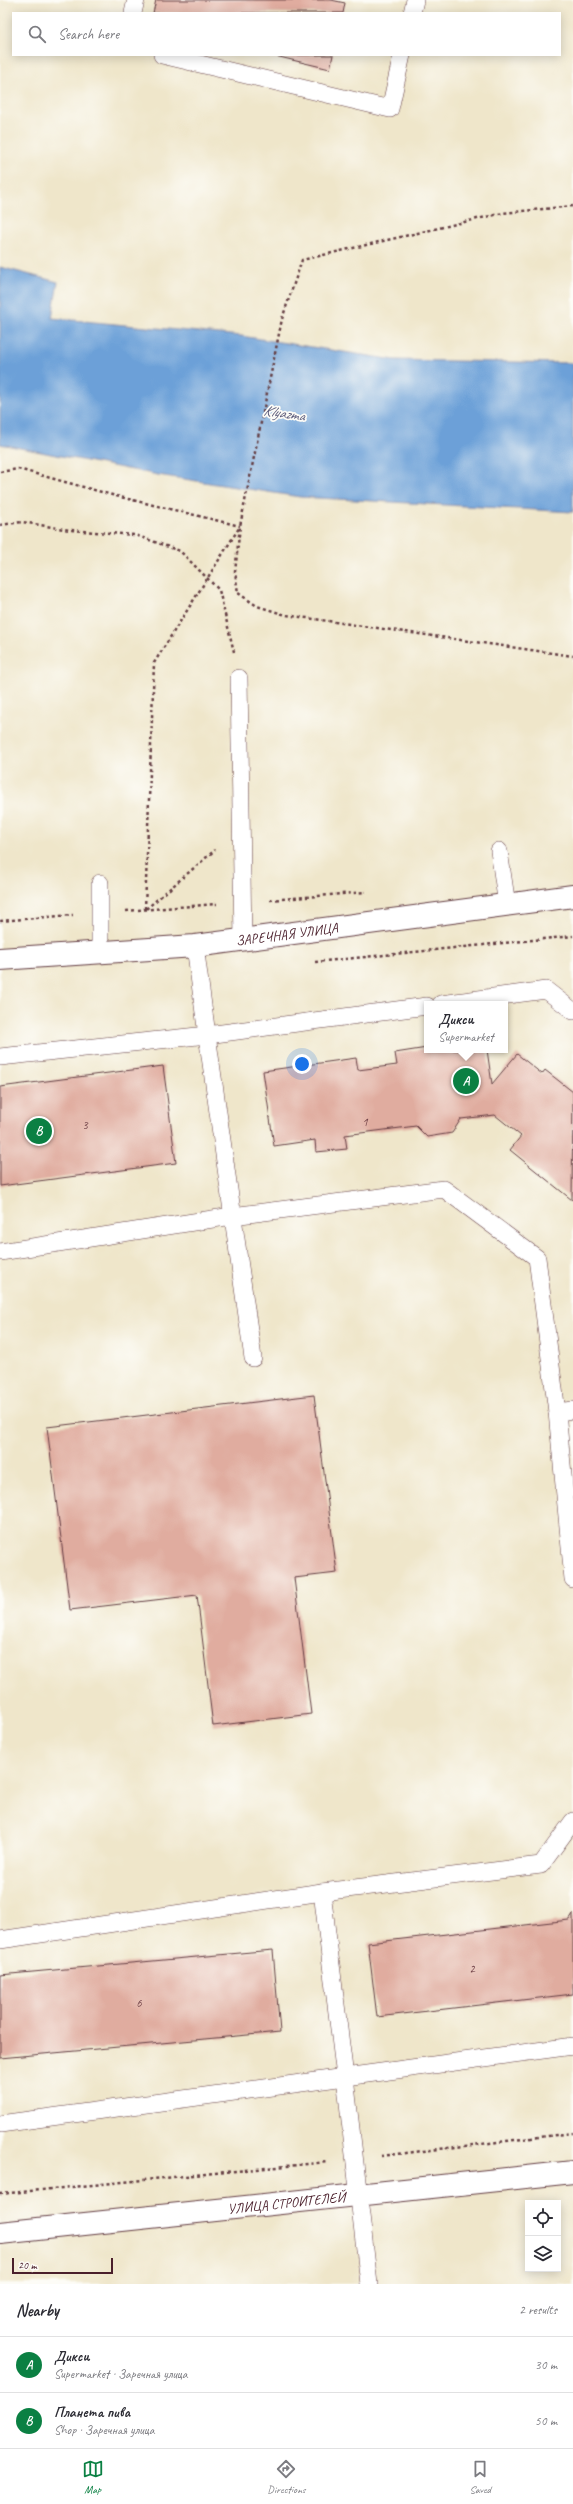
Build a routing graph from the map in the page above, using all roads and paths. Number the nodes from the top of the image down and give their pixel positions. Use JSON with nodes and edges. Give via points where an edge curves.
{"nodes":[{"id":1,"x":136,"y":0,"type":"edge"},
{"id":2,"x":415,"y":0,"type":"edge"},
{"id":3,"x":133,"y":12,"type":"edge"},
{"id":4,"x":412,"y":12,"type":"edge"},
{"id":5,"x":166,"y":56,"type":"edge"},
{"id":6,"x":402,"y":56,"type":"edge"},
{"id":7,"x":573,"y":206,"type":"edge"},
{"id":8,"x":0,"y":472,"type":"edge"},
{"id":9,"x":0,"y":525,"type":"edge"},
{"id":10,"x":240,"y":526,"type":"junction"},
{"id":11,"x":208,"y":577,"type":"junction"},
{"id":12,"x":573,"y":656,"type":"edge"},
{"id":13,"x":239,"y":678,"type":"joint"},
{"id":14,"x":241,"y":827,"type":"junction"},
{"id":15,"x":499,"y":851,"type":"dead end"},
{"id":16,"x":100,"y":883,"type":"dead end"},
{"id":17,"x":369,"y":892,"type":"dead end"},
{"id":18,"x":573,"y":896,"type":"edge"},
{"id":19,"x":242,"y":902,"type":"junction"},
{"id":20,"x":508,"y":905,"type":"junction"},
{"id":21,"x":146,"y":909,"type":"junction"},
{"id":22,"x":243,"y":941,"type":"junction"},
{"id":23,"x":194,"y":946,"type":"junction"},
{"id":24,"x":100,"y":953,"type":"junction"},
{"id":25,"x":0,"y":959,"type":"edge"},
{"id":26,"x":464,"y":1001,"type":"edge"},
{"id":27,"x":424,"y":1006,"type":"edge"},
{"id":28,"x":573,"y":1011,"type":"edge"},
{"id":29,"x":206,"y":1035,"type":"junction"},
{"id":30,"x":0,"y":1056,"type":"edge"},
{"id":31,"x":232,"y":1216,"type":"junction"},
{"id":32,"x":0,"y":1252,"type":"edge"},
{"id":33,"x":253,"y":1358,"type":"dead end"},
{"id":34,"x":565,"y":1411,"type":"edge"},
{"id":35,"x":573,"y":1579,"type":"edge"},
{"id":36,"x":573,"y":1821,"type":"edge"},
{"id":37,"x":322,"y":1892,"type":"junction"},
{"id":38,"x":0,"y":1936,"type":"edge"},
{"id":39,"x":0,"y":1940,"type":"edge"},
{"id":40,"x":573,"y":2046,"type":"edge"},
{"id":41,"x":345,"y":2077,"type":"junction"},
{"id":42,"x":0,"y":2124,"type":"edge"},
{"id":43,"x":573,"y":2133,"type":"edge"},
{"id":44,"x":354,"y":2160,"type":"junction"},
{"id":45,"x":573,"y":2172,"type":"edge"},
{"id":46,"x":0,"y":2194,"type":"edge"},
{"id":47,"x":358,"y":2195,"type":"junction"},
{"id":48,"x":0,"y":2233,"type":"edge"},
{"id":49,"x":369,"y":2284,"type":"edge"}],
"edges":[{"from":1,"to":3,"type":"lane"},
{"from":2,"to":4,"type":"lane"},
{"from":5,"to":6,"type":"lane","via":[[390,108]]},
{"from":7,"to":10,"type":"path","via":[[503,213],[302,260],[282,318]]},
{"from":8,"to":10,"type":"path","via":[[18,469]]},
{"from":9,"to":11,"type":"path","via":[[22,522],[70,530],[135,535],[180,552]]},
{"from":10,"to":11,"type":"path"},
{"from":10,"to":12,"type":"path","via":[[235,572],[238,593],[258,606],[286,615]]},
{"from":11,"to":13,"type":"path","via":[[219,590],[230,628]]},
{"from":11,"to":21,"type":"path","via":[[154,663]]},
{"from":13,"to":14,"type":"lane"},
{"from":14,"to":19,"type":"lane"},
{"from":14,"to":21,"type":"path"},
{"from":15,"to":20,"type":"lane"},
{"from":16,"to":24,"type":"lane"},
{"from":17,"to":19,"type":"path"},
{"from":18,"to":20,"type":"street","name":"ЗАРЕЧНАЯ УЛИЦА"},
{"from":19,"to":21,"type":"path"},
{"from":19,"to":22,"type":"lane"},
{"from":20,"to":22,"type":"street","name":"ЗАРЕЧНАЯ УЛИЦА"},
{"from":22,"to":23,"type":"street","name":"ЗАРЕЧНАЯ УЛИЦА"},
{"from":23,"to":24,"type":"street","name":"ЗАРЕЧНАЯ УЛИЦА"},
{"from":23,"to":29,"type":"lane"},
{"from":24,"to":25,"type":"street","name":"ЗАРЕЧНАЯ УЛИЦА"},
{"from":26,"to":28,"type":"lane","via":[[546,990]]},
{"from":27,"to":29,"type":"lane"},
{"from":29,"to":30,"type":"lane"},
{"from":29,"to":31,"type":"lane"},
{"from":31,"to":32,"type":"lane"},
{"from":31,"to":33,"type":"lane"},
{"from":31,"to":34,"type":"lane","via":[[444,1189],[537,1258]]},
{"from":34,"to":35,"type":"lane"},
{"from":36,"to":37,"type":"lane","via":[[541,1865]]},
{"from":37,"to":39,"type":"lane"},
{"from":37,"to":41,"type":"lane"},
{"from":38,"to":39,"type":"lane"},
{"from":40,"to":41,"type":"lane"},
{"from":41,"to":42,"type":"lane"},
{"from":41,"to":44,"type":"lane"},
{"from":43,"to":44,"type":"path"},
{"from":44,"to":46,"type":"path"},
{"from":44,"to":47,"type":"lane"},
{"from":45,"to":47,"type":"street","name":"УЛИЦА СТРОИТЕЛЕЙ"},
{"from":47,"to":48,"type":"street","name":"УЛИЦА СТРОИТЕЛЕЙ"},
{"from":47,"to":49,"type":"lane"}]}
